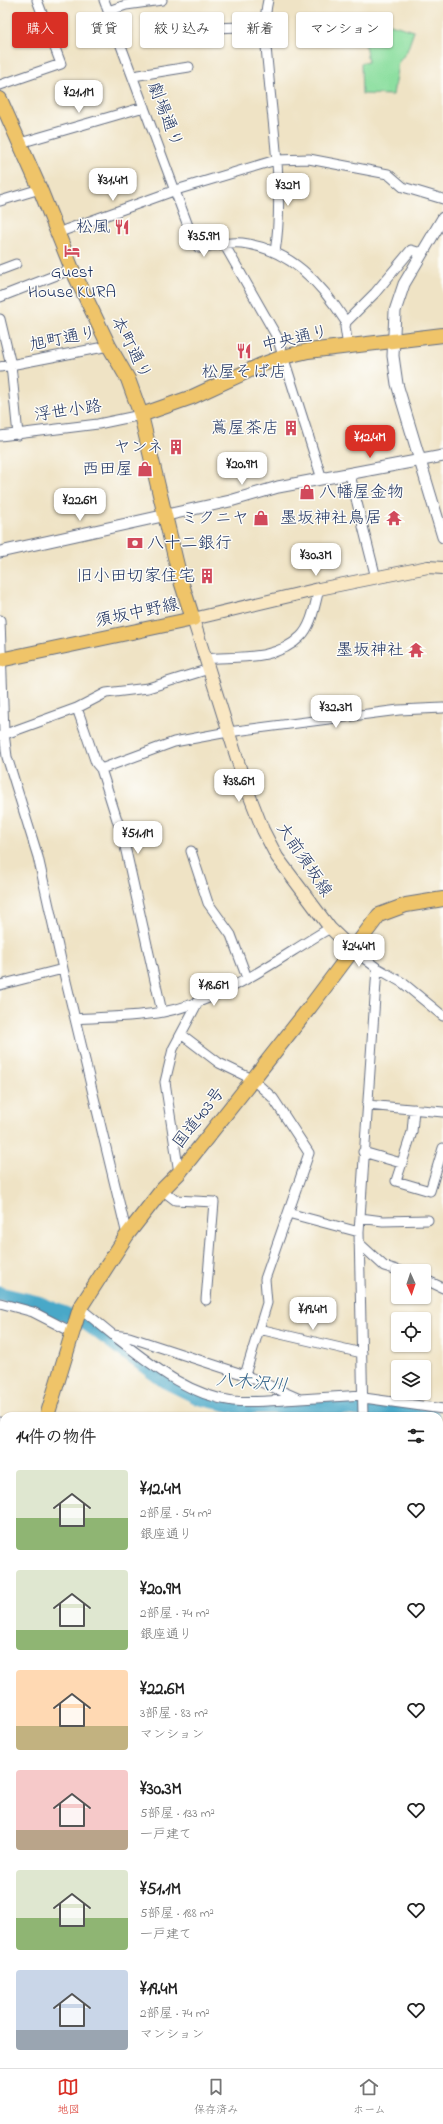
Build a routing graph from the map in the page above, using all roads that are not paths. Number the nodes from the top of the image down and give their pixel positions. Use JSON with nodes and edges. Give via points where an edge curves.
{"nodes":[{"id":1,"x":37,"y":0,"type":"edge"},
{"id":2,"x":104,"y":0,"type":"edge"},
{"id":3,"x":162,"y":0,"type":"edge"},
{"id":4,"x":268,"y":0,"type":"edge"},
{"id":5,"x":108,"y":11,"type":"junction"},
{"id":6,"x":266,"y":12,"type":"edge"},
{"id":7,"x":266,"y":48,"type":"edge"},
{"id":8,"x":189,"y":67,"type":"dead end"},
{"id":9,"x":132,"y":76,"type":"junction"},
{"id":10,"x":0,"y":84,"type":"edge"},
{"id":11,"x":0,"y":99,"type":"edge"},
{"id":12,"x":144,"y":107,"type":"junction"},
{"id":13,"x":20,"y":143,"type":"junction"},
{"id":14,"x":276,"y":160,"type":"junction"},
{"id":15,"x":40,"y":188,"type":"junction"},
{"id":16,"x":176,"y":190,"type":"junction"},
{"id":17,"x":443,"y":199,"type":"edge"},
{"id":18,"x":0,"y":201,"type":"edge"},
{"id":19,"x":443,"y":218,"type":"edge"},
{"id":20,"x":57,"y":233,"type":"junction"},
{"id":21,"x":224,"y":244,"type":"junction"},
{"id":22,"x":276,"y":252,"type":"junction"},
{"id":23,"x":420,"y":253,"type":"junction"},
{"id":24,"x":16,"y":264,"type":"dead end"},
{"id":25,"x":72,"y":269,"type":"junction"},
{"id":26,"x":0,"y":270,"type":"edge"},
{"id":27,"x":0,"y":297,"type":"edge"},
{"id":28,"x":0,"y":319,"type":"edge"},
{"id":29,"x":346,"y":322,"type":"junction"},
{"id":30,"x":443,"y":335,"type":"edge"},
{"id":31,"x":395,"y":342,"type":"junction"},
{"id":32,"x":109,"y":346,"type":"junction"},
{"id":33,"x":348,"y":347,"type":"junction"},
{"id":34,"x":283,"y":357,"type":"junction"},
{"id":35,"x":11,"y":365,"type":"junction"},
{"id":36,"x":0,"y":367,"type":"edge"},
{"id":37,"x":141,"y":415,"type":"junction"},
{"id":38,"x":18,"y":435,"type":"junction"},
{"id":39,"x":0,"y":436,"type":"edge"},
{"id":40,"x":443,"y":456,"type":"edge"},
{"id":41,"x":420,"y":460,"type":"junction"},
{"id":42,"x":350,"y":474,"type":"junction"},
{"id":43,"x":322,"y":479,"type":"junction"},
{"id":44,"x":165,"y":515,"type":"junction"},
{"id":45,"x":443,"y":537,"type":"edge"},
{"id":46,"x":0,"y":552,"type":"edge"},
{"id":47,"x":443,"y":568,"type":"edge"},
{"id":48,"x":376,"y":578,"type":"junction"},
{"id":49,"x":319,"y":588,"type":"junction"},
{"id":50,"x":193,"y":619,"type":"junction"},
{"id":51,"x":0,"y":620,"type":"edge"},
{"id":52,"x":0,"y":660,"type":"edge"},
{"id":53,"x":207,"y":664,"type":"junction"},
{"id":54,"x":77,"y":708,"type":"junction"},
{"id":55,"x":443,"y":708,"type":"edge"},
{"id":56,"x":228,"y":732,"type":"junction"},
{"id":57,"x":2,"y":735,"type":"edge"},
{"id":58,"x":101,"y":770,"type":"junction"},
{"id":59,"x":191,"y":850,"type":"dead end"},
{"id":60,"x":443,"y":899,"type":"edge"},
{"id":61,"x":330,"y":928,"type":"junction"},
{"id":62,"x":353,"y":950,"type":"junction"},
{"id":63,"x":377,"y":968,"type":"junction"},
{"id":64,"x":63,"y":969,"type":"junction"},
{"id":65,"x":248,"y":978,"type":"junction"},
{"id":66,"x":0,"y":985,"type":"edge"},
{"id":67,"x":198,"y":1002,"type":"junction"},
{"id":68,"x":162,"y":1012,"type":"junction"},
{"id":69,"x":443,"y":1016,"type":"edge"},
{"id":70,"x":75,"y":1019,"type":"junction"},
{"id":71,"x":181,"y":1034,"type":"junction"},
{"id":72,"x":252,"y":1079,"type":"junction"},
{"id":73,"x":367,"y":1105,"type":"junction"},
{"id":74,"x":414,"y":1109,"type":"junction"},
{"id":75,"x":443,"y":1112,"type":"edge"},
{"id":76,"x":443,"y":1148,"type":"edge"},
{"id":77,"x":363,"y":1152,"type":"junction"},
{"id":78,"x":401,"y":1163,"type":"junction"},
{"id":79,"x":179,"y":1173,"type":"junction"},
{"id":80,"x":162,"y":1190,"type":"junction"},
{"id":81,"x":288,"y":1213,"type":"junction"},
{"id":82,"x":360,"y":1218,"type":"junction"},
{"id":83,"x":428,"y":1220,"type":"dead end"},
{"id":84,"x":359,"y":1232,"type":"junction"},
{"id":85,"x":127,"y":1234,"type":"junction"},
{"id":86,"x":359,"y":1244,"type":"junction"},
{"id":87,"x":391,"y":1268,"type":"edge"},
{"id":88,"x":431,"y":1282,"type":"edge"},
{"id":89,"x":443,"y":1288,"type":"edge"},
{"id":90,"x":206,"y":1300,"type":"dead end"},
{"id":91,"x":0,"y":1303,"type":"edge"},
{"id":92,"x":80,"y":1308,"type":"junction"},
{"id":93,"x":259,"y":1329,"type":"junction"},
{"id":94,"x":72,"y":1332,"type":"junction"},
{"id":95,"x":113,"y":1335,"type":"junction"},
{"id":96,"x":362,"y":1353,"type":"junction"},
{"id":97,"x":245,"y":1375,"type":"junction"},
{"id":98,"x":363,"y":1397,"type":"junction"},
{"id":99,"x":300,"y":1399,"type":"junction"},
{"id":100,"x":443,"y":1409,"type":"edge"},
{"id":101,"x":48,"y":1412,"type":"edge"},
{"id":102,"x":363,"y":1412,"type":"edge"}],
"edges":[{"from":1,"to":10,"type":"street","via":[[60,64]]},
{"from":2,"to":5,"type":"street","name":"劇場通り"},
{"from":3,"to":5,"type":"street","via":[[126,5]]},
{"from":4,"to":6,"type":"street"},
{"from":5,"to":9,"type":"street","name":"劇場通り"},
{"from":7,"to":14,"type":"street"},
{"from":8,"to":9,"type":"street"},
{"from":9,"to":12,"type":"street","name":"劇場通り"},
{"from":11,"to":13,"type":"main road","name":"本町通り"},
{"from":12,"to":13,"type":"street"},
{"from":12,"to":16,"type":"street","name":"劇場通り"},
{"from":13,"to":15,"type":"main road","name":"本町通り"},
{"from":14,"to":16,"type":"street"},
{"from":14,"to":17,"type":"street","via":[[309,158],[388,174],[403,187]]},
{"from":14,"to":22,"type":"street","via":[[279,231]]},
{"from":15,"to":18,"type":"street"},
{"from":15,"to":20,"type":"main road","name":"本町通り"},
{"from":16,"to":20,"type":"street"},
{"from":16,"to":21,"type":"street","name":"劇場通り","via":[[194,242],[200,248]]},
{"from":19,"to":23,"type":"street"},
{"from":20,"to":25,"type":"main road","name":"本町通り"},
{"from":21,"to":22,"type":"street","via":[[243,243]]},
{"from":21,"to":34,"type":"street","via":[[273,328]]},
{"from":22,"to":29,"type":"street","via":[[314,280]]},
{"from":23,"to":29,"type":"street","via":[[411,250],[375,293]]},
{"from":23,"to":31,"type":"street","via":[[404,284],[395,311]]},
{"from":24,"to":26,"type":"street"},
{"from":25,"to":27,"type":"street"},
{"from":25,"to":32,"type":"main road","name":"本町通り"},
{"from":28,"to":35,"type":"street"},
{"from":29,"to":33,"type":"street"},
{"from":30,"to":31,"type":"main road","name":"中央通り"},
{"from":31,"to":33,"type":"main road","name":"中央通り"},
{"from":31,"to":41,"type":"street","via":[[393,356],[397,384]]},
{"from":32,"to":35,"type":"street","name":"旭町通り"},
{"from":32,"to":37,"type":"main road","name":"本町通り","via":[[128,379]]},
{"from":33,"to":34,"type":"main road","name":"中央通り"},
{"from":34,"to":37,"type":"main road","name":"中央通り","via":[[192,397]]},
{"from":34,"to":43,"type":"street"},
{"from":35,"to":36,"type":"street","name":"旭町通り"},
{"from":35,"to":38,"type":"street"},
{"from":37,"to":38,"type":"street","name":"浮世小路"},
{"from":37,"to":44,"type":"main road","name":"須坂中野線"},
{"from":38,"to":39,"type":"street","name":"浮世小路"},
{"from":40,"to":41,"type":"street"},
{"from":41,"to":42,"type":"street"},
{"from":41,"to":45,"type":"street"},
{"from":42,"to":43,"type":"street"},
{"from":42,"to":48,"type":"street"},
{"from":43,"to":44,"type":"street","via":[[278,486],[230,502]]},
{"from":44,"to":46,"type":"street"},
{"from":44,"to":50,"type":"main road","name":"須坂中野線"},
{"from":47,"to":48,"type":"main road","via":[[428,567]]},
{"from":48,"to":49,"type":"main road"},
{"from":49,"to":50,"type":"main road"},
{"from":49,"to":53,"type":"street","via":[[312,617],[300,637],[274,654]]},
{"from":50,"to":52,"type":"main road","name":"須坂中野線"},
{"from":50,"to":53,"type":"main road","name":"大前須坂線"},
{"from":51,"to":52,"type":"street"},
{"from":52,"to":57,"type":"street"},
{"from":53,"to":54,"type":"street","via":[[148,688],[106,693]]},
{"from":53,"to":56,"type":"main road","name":"大前須坂線"},
{"from":54,"to":57,"type":"street"},
{"from":54,"to":58,"type":"street","via":[[96,763]]},
{"from":55,"to":56,"type":"street","via":[[399,710]]},
{"from":56,"to":58,"type":"street","via":[[174,742]]},
{"from":56,"to":61,"type":"main road","name":"大前須坂線","via":[[263,830],[278,857]]},
{"from":57,"to":64,"type":"street","via":[[38,857]]},
{"from":58,"to":68,"type":"street","via":[[124,842]]},
{"from":59,"to":65,"type":"street","via":[[208,903],[230,935]]},
{"from":60,"to":62,"type":"main road","name":"国道403号","via":[[406,905],[379,915]]},
{"from":61,"to":62,"type":"main road","name":"大前須坂線"},
{"from":61,"to":65,"type":"street"},
{"from":62,"to":63,"type":"street"},
{"from":62,"to":72,"type":"main road","name":"国道403号"},
{"from":63,"to":69,"type":"street","via":[[403,983]]},
{"from":63,"to":73,"type":"street"},
{"from":64,"to":66,"type":"street"},
{"from":64,"to":70,"type":"street"},
{"from":65,"to":67,"type":"street"},
{"from":67,"to":68,"type":"street"},
{"from":67,"to":71,"type":"street"},
{"from":68,"to":70,"type":"street"},
{"from":70,"to":85,"type":"street"},
{"from":71,"to":72,"type":"street","via":[[219,1063]]},
{"from":71,"to":79,"type":"street","via":[[173,1049],[165,1082]]},
{"from":72,"to":79,"type":"main road","name":"国道403号"},
{"from":72,"to":81,"type":"street","via":[[274,1098],[309,1153]]},
{"from":73,"to":74,"type":"street"},
{"from":73,"to":77,"type":"street"},
{"from":74,"to":75,"type":"street"},
{"from":74,"to":78,"type":"street","via":[[412,1132]]},
{"from":76,"to":78,"type":"street","via":[[430,1192],[396,1181]]},
{"from":77,"to":78,"type":"street"},
{"from":77,"to":82,"type":"street"},
{"from":79,"to":80,"type":"main road","name":"国道403号"},
{"from":80,"to":85,"type":"main road","name":"国道403号"},
{"from":80,"to":90,"type":"street","via":[[174,1200],[214,1202]]},
{"from":81,"to":84,"type":"street"},
{"from":81,"to":93,"type":"street","via":[[265,1279],[267,1303]]},
{"from":82,"to":83,"type":"street","via":[[383,1221]]},
{"from":82,"to":84,"type":"street"},
{"from":84,"to":86,"type":"street"},
{"from":85,"to":92,"type":"main road","name":"国道403号"},
{"from":86,"to":87,"type":"street","via":[[384,1266]]},
{"from":86,"to":96,"type":"street"},
{"from":88,"to":89,"type":"street"},
{"from":91,"to":94,"type":"street","via":[[33,1312]]},
{"from":92,"to":94,"type":"main road","name":"国道403号"},
{"from":92,"to":95,"type":"street"},
{"from":93,"to":96,"type":"street"},
{"from":93,"to":97,"type":"street"},
{"from":94,"to":101,"type":"main road","name":"国道403号"},
{"from":95,"to":97,"type":"street","via":[[129,1337]]},
{"from":95,"to":99,"type":"street","via":[[167,1377],[204,1394],[233,1401]]},
{"from":96,"to":98,"type":"street"},
{"from":97,"to":99,"type":"street"},
{"from":98,"to":99,"type":"street"},
{"from":98,"to":100,"type":"street"},
{"from":98,"to":102,"type":"street"}]}
